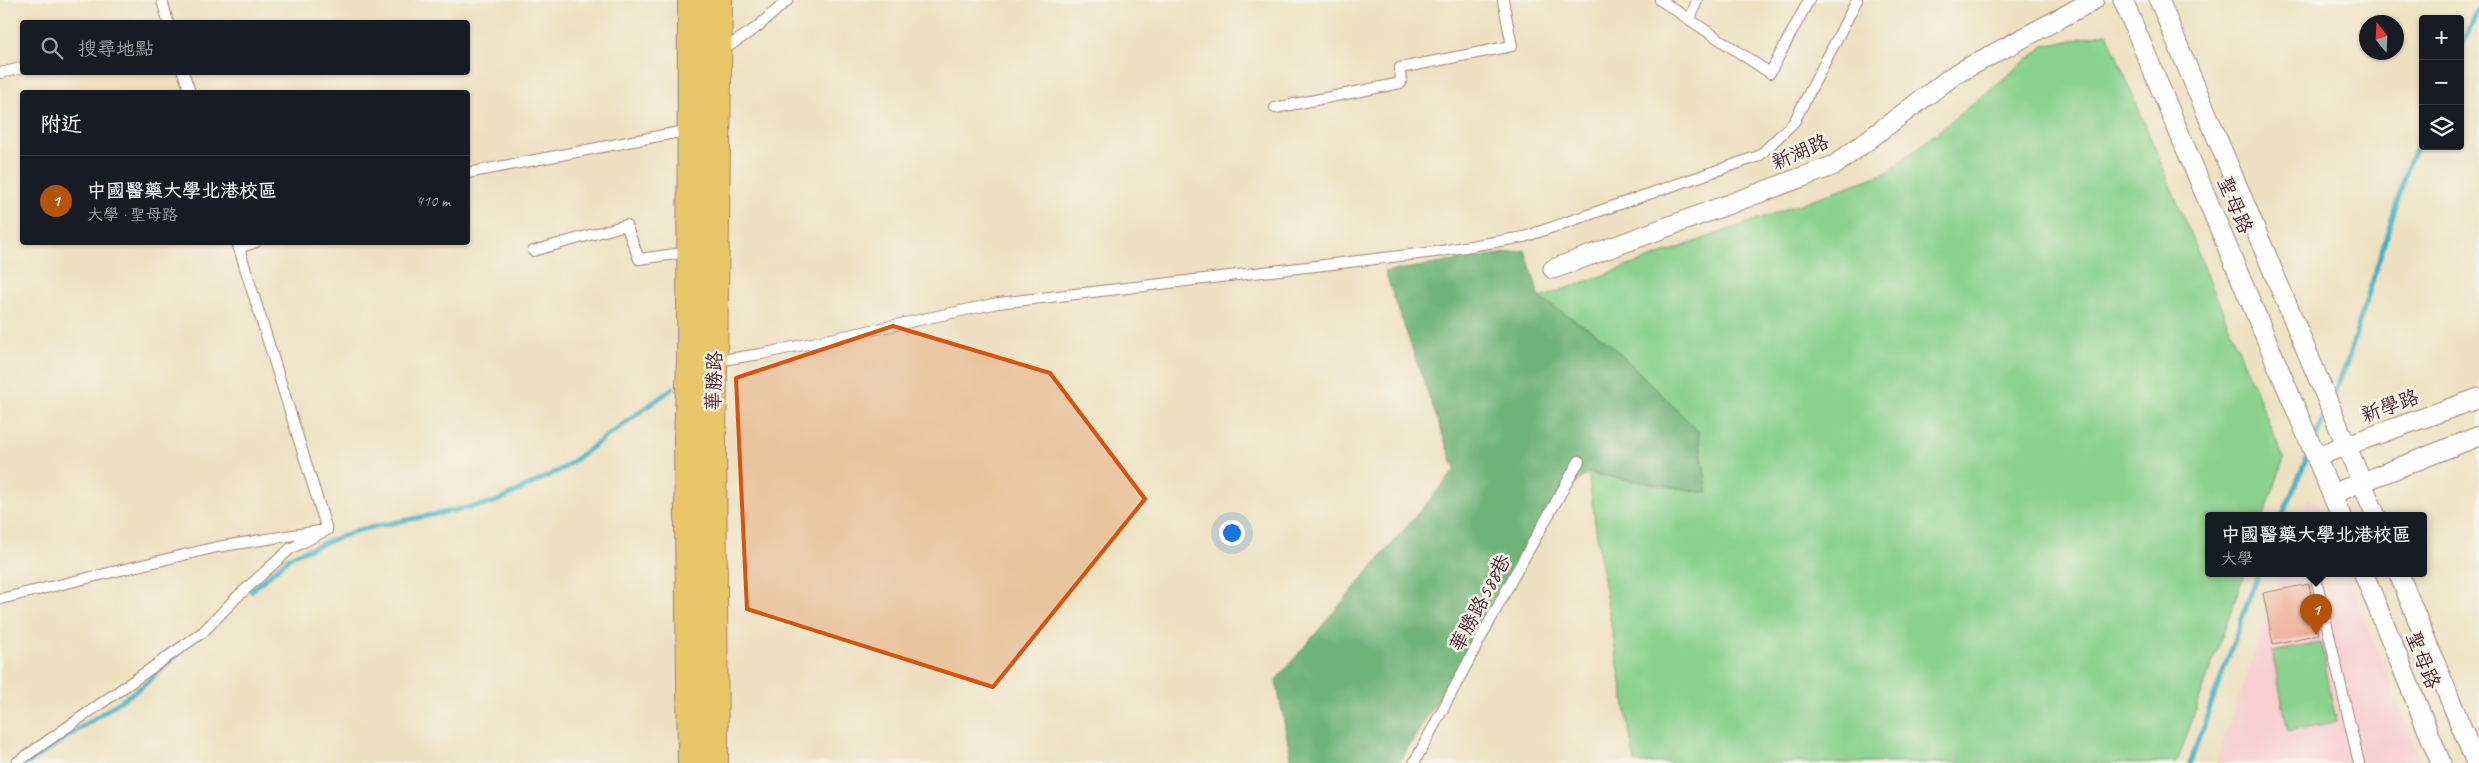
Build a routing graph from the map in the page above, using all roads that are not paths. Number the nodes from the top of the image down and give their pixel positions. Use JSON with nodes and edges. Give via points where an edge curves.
{"nodes":[{"id":1,"x":162,"y":0,"type":"edge"},
{"id":2,"x":692,"y":0,"type":"edge"},
{"id":3,"x":718,"y":0,"type":"edge"},
{"id":4,"x":788,"y":0,"type":"edge"},
{"id":5,"x":1503,"y":0,"type":"edge"},
{"id":6,"x":1660,"y":0,"type":"edge"},
{"id":7,"x":1697,"y":0,"type":"edge"},
{"id":8,"x":1809,"y":0,"type":"edge"},
{"id":9,"x":1857,"y":0,"type":"edge"},
{"id":10,"x":2094,"y":0,"type":"edge"},
{"id":11,"x":2123,"y":0,"type":"edge"},
{"id":12,"x":2159,"y":0,"type":"edge"},
{"id":13,"x":167,"y":20,"type":"edge"},
{"id":14,"x":1690,"y":20,"type":"junction"},
{"id":15,"x":705,"y":54,"type":"junction"},
{"id":16,"x":20,"y":68,"type":"edge"},
{"id":17,"x":0,"y":73,"type":"edge"},
{"id":18,"x":184,"y":75,"type":"edge"},
{"id":19,"x":189,"y":90,"type":"edge"},
{"id":20,"x":1275,"y":108,"type":"dead end"},
{"id":21,"x":703,"y":130,"type":"junction"},
{"id":22,"x":470,"y":172,"type":"edge"},
{"id":23,"x":238,"y":245,"type":"edge"},
{"id":24,"x":532,"y":251,"type":"dead end"},
{"id":25,"x":691,"y":252,"type":"junction"},
{"id":26,"x":1553,"y":269,"type":"dead end"},
{"id":27,"x":703,"y":361,"type":"junction"},
{"id":28,"x":2479,"y":398,"type":"edge"},
{"id":29,"x":2479,"y":436,"type":"edge"},
{"id":30,"x":2346,"y":445,"type":"junction"},
{"id":31,"x":2316,"y":456,"type":"junction"},
{"id":32,"x":1579,"y":461,"type":"dead end"},
{"id":33,"x":2361,"y":482,"type":"junction"},
{"id":34,"x":2332,"y":494,"type":"junction"},
{"id":35,"x":2339,"y":512,"type":"edge"},
{"id":36,"x":2374,"y":512,"type":"edge"},
{"id":37,"x":327,"y":530,"type":"junction"},
{"id":38,"x":2316,"y":577,"type":"edge"},
{"id":39,"x":2365,"y":577,"type":"edge"},
{"id":40,"x":2400,"y":577,"type":"edge"},
{"id":41,"x":0,"y":599,"type":"edge"},
{"id":42,"x":16,"y":763,"type":"edge"},
{"id":43,"x":692,"y":763,"type":"edge"},
{"id":44,"x":714,"y":763,"type":"edge"},
{"id":45,"x":1414,"y":763,"type":"edge"},
{"id":46,"x":2359,"y":763,"type":"edge"},
{"id":47,"x":2441,"y":763,"type":"edge"},
{"id":48,"x":2476,"y":763,"type":"edge"}],
"edges":[{"from":1,"to":13,"type":"lane"},
{"from":2,"to":15,"type":"main road","name":"華勝路"},
{"from":3,"to":15,"type":"main road","name":"華勝路"},
{"from":4,"to":15,"type":"lane","via":[[756,28]]},
{"from":5,"to":20,"type":"lane","via":[[1512,46],[1400,68],[1401,83]]},
{"from":6,"to":14,"type":"lane"},
{"from":7,"to":14,"type":"lane"},
{"from":8,"to":14,"type":"lane","via":[[1770,73]]},
{"from":9,"to":27,"type":"lane","via":[[1794,122],[1759,156],[1524,237],[1417,254],[998,303],[760,354]]},
{"from":10,"to":26,"type":"street","name":"新湖路","via":[[1954,74],[1835,165]]},
{"from":11,"to":31,"type":"street","name":"聖母路"},
{"from":12,"to":30,"type":"street","name":"聖母路"},
{"from":15,"to":21,"type":"main road","name":"華勝路"},
{"from":16,"to":17,"type":"lane"},
{"from":18,"to":19,"type":"lane"},
{"from":21,"to":22,"type":"lane"},
{"from":21,"to":25,"type":"main road","name":"華勝路"},
{"from":21,"to":27,"type":"main road","name":"華勝路"},
{"from":23,"to":37,"type":"lane"},
{"from":24,"to":25,"type":"lane","via":[[626,225],[639,259]]},
{"from":25,"to":27,"type":"main road","name":"華勝路"},
{"from":27,"to":43,"type":"main road","name":"華勝路","via":[[688,441]]},
{"from":27,"to":44,"type":"main road","name":"華勝路","via":[[712,440]]},
{"from":28,"to":30,"type":"street","name":"新學路"},
{"from":29,"to":33,"type":"street"},
{"from":30,"to":31,"type":"street","name":"新學路"},
{"from":30,"to":33,"type":"street","name":"聖母路"},
{"from":31,"to":34,"type":"street"},
{"from":32,"to":45,"type":"lane","name":"華勝路588巷"},
{"from":33,"to":34,"type":"street"},
{"from":33,"to":36,"type":"street","name":"聖母路"},
{"from":34,"to":35,"type":"street"},
{"from":37,"to":41,"type":"lane","via":[[217,547]]},
{"from":37,"to":42,"type":"lane","via":[[290,550],[237,596],[203,632]]},
{"from":38,"to":46,"type":"lane"},
{"from":39,"to":47,"type":"street","name":"聖母路"},
{"from":40,"to":48,"type":"street","name":"聖母路"}]}
